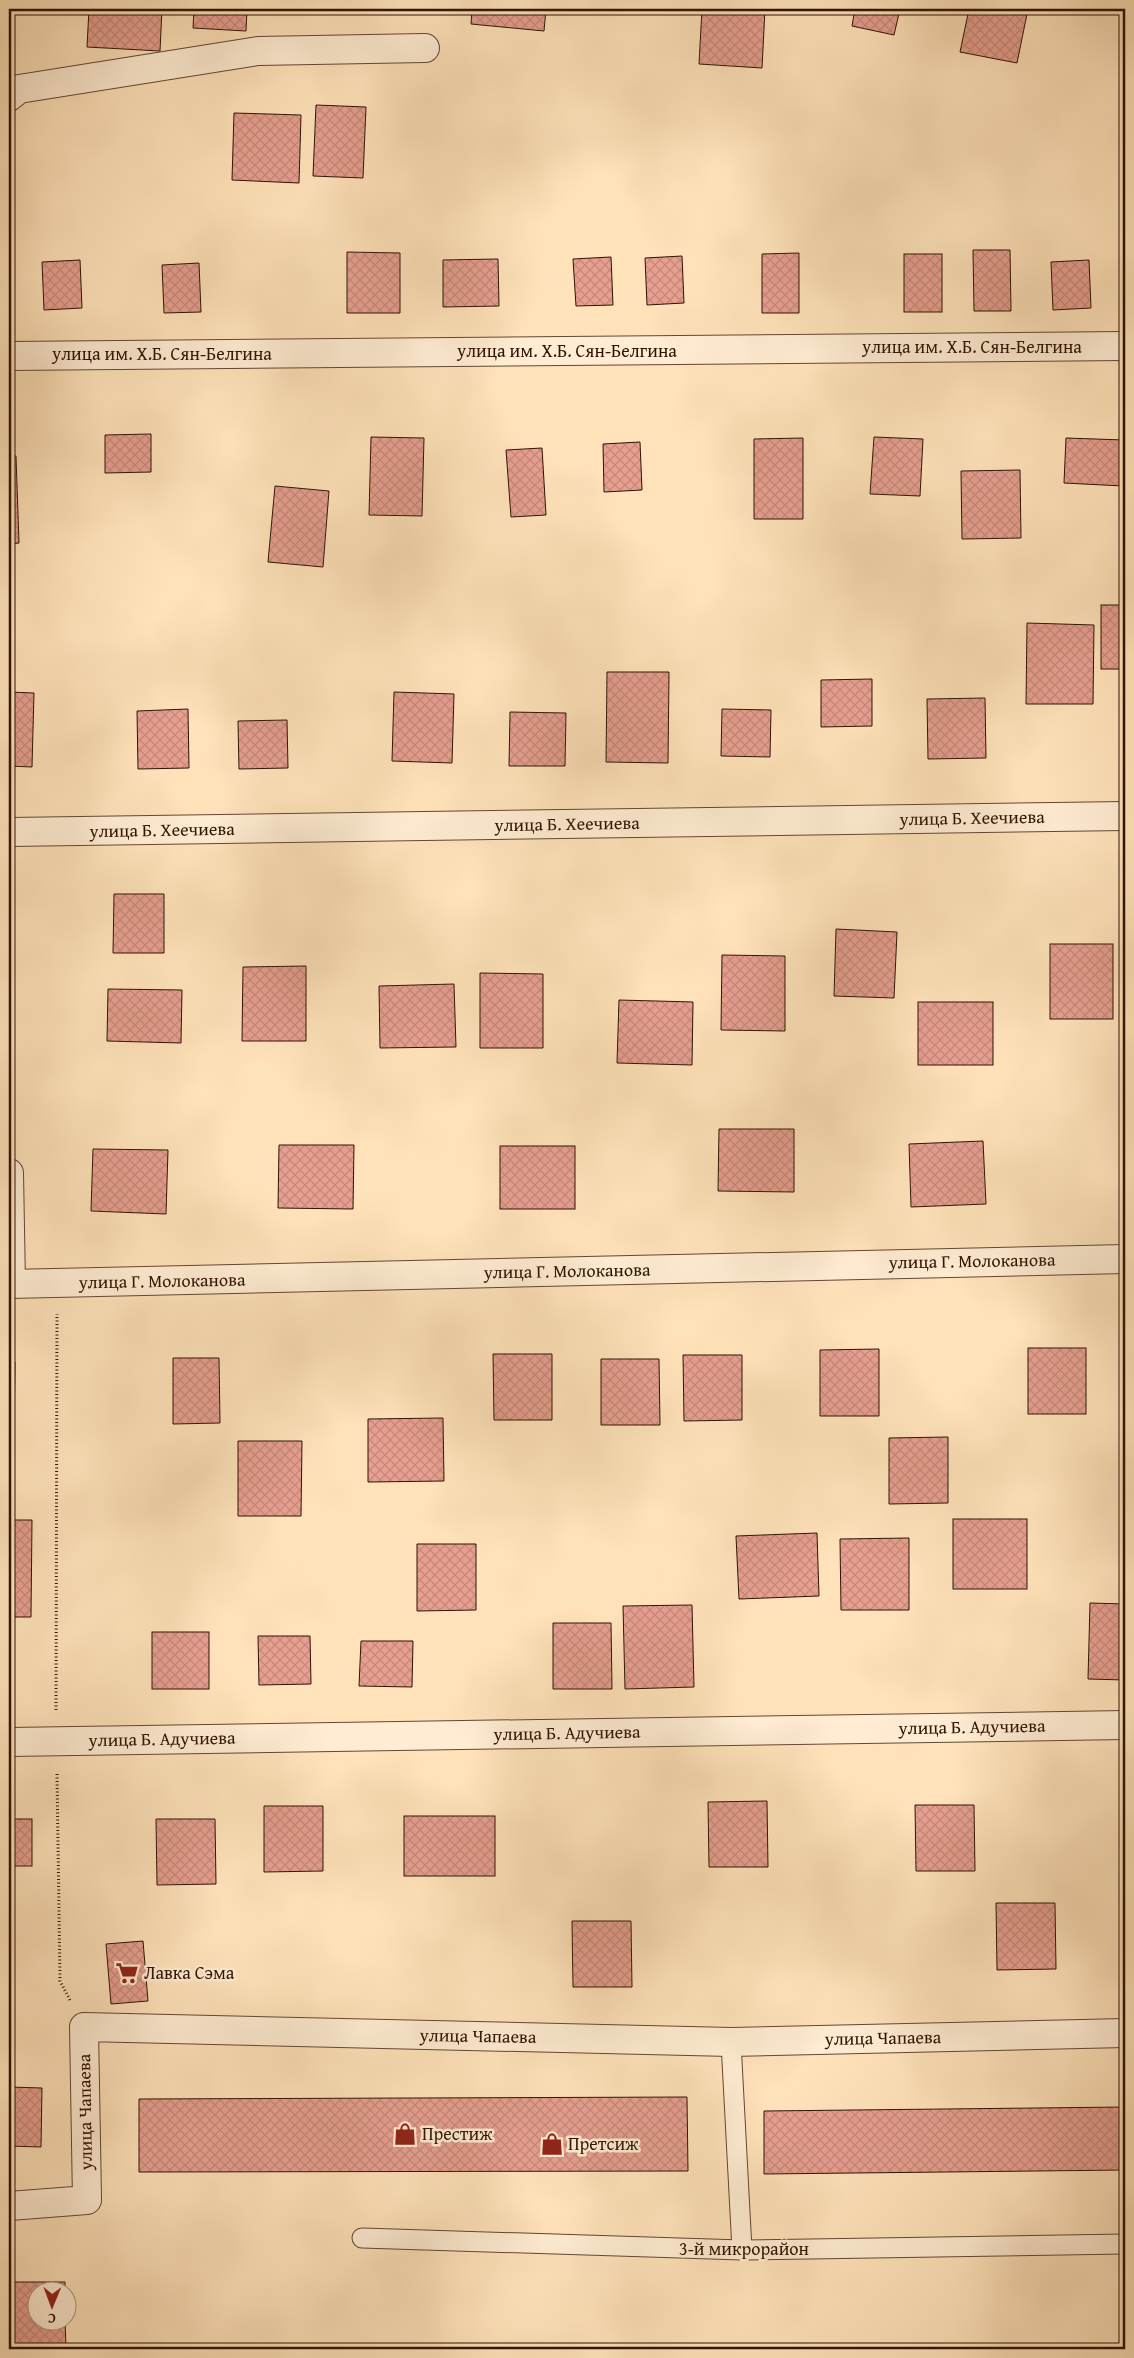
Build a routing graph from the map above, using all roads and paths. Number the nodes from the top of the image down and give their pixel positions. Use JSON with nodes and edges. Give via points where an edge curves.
{"nodes":[{"id":1,"x":425,"y":48,"type":"dead end"},
{"id":2,"x":9,"y":97,"type":"edge"},
{"id":3,"x":1125,"y":346,"type":"edge"},
{"id":4,"x":9,"y":356,"type":"edge"},
{"id":5,"x":1125,"y":816,"type":"edge"},
{"id":6,"x":9,"y":832,"type":"edge"},
{"id":7,"x":9,"y":1173,"type":"edge"},
{"id":8,"x":1125,"y":1259,"type":"edge"},
{"id":9,"x":57,"y":1283,"type":"junction"},
{"id":10,"x":10,"y":1284,"type":"edge"},
{"id":11,"x":1125,"y":1725,"type":"edge"},
{"id":12,"x":56,"y":1740,"type":"junction"},
{"id":13,"x":9,"y":1742,"type":"edge"},
{"id":14,"x":60,"y":1981,"type":"dead end"},
{"id":15,"x":1125,"y":2033,"type":"edge"},
{"id":16,"x":731,"y":2042,"type":"junction"},
{"id":17,"x":9,"y":2206,"type":"edge"},
{"id":18,"x":362,"y":2238,"type":"dead end"},
{"id":19,"x":1125,"y":2244,"type":"edge"},
{"id":20,"x":742,"y":2250,"type":"junction"}],
"edges":[{"from":1,"to":2,"type":"street","via":[[258,51],[20,89]]},
{"from":3,"to":4,"type":"street","name":"улица им. Х.Б. Сян-Белгина"},
{"from":5,"to":6,"type":"street","name":"улица Б. Хеечиева"},
{"from":7,"to":10,"type":"street"},
{"from":8,"to":9,"type":"street","name":"улица Г. Молоканова"},
{"from":9,"to":10,"type":"street","name":"улица Г. Молоканова"},
{"from":9,"to":12,"type":"path"},
{"from":11,"to":12,"type":"street","name":"улица Б. Адучиева"},
{"from":12,"to":13,"type":"street","name":"улица Б. Адучиева"},
{"from":12,"to":14,"type":"path"},
{"from":15,"to":16,"type":"street","name":"улица Чапаева"},
{"from":16,"to":17,"type":"street","name":"улица Чапаева","via":[[84,2027],[87,2200]]},
{"from":16,"to":20,"type":"lane"},
{"from":18,"to":20,"type":"lane","name":"3-й микрорайон"},
{"from":19,"to":20,"type":"lane","name":"3-й микрорайон"}]}
